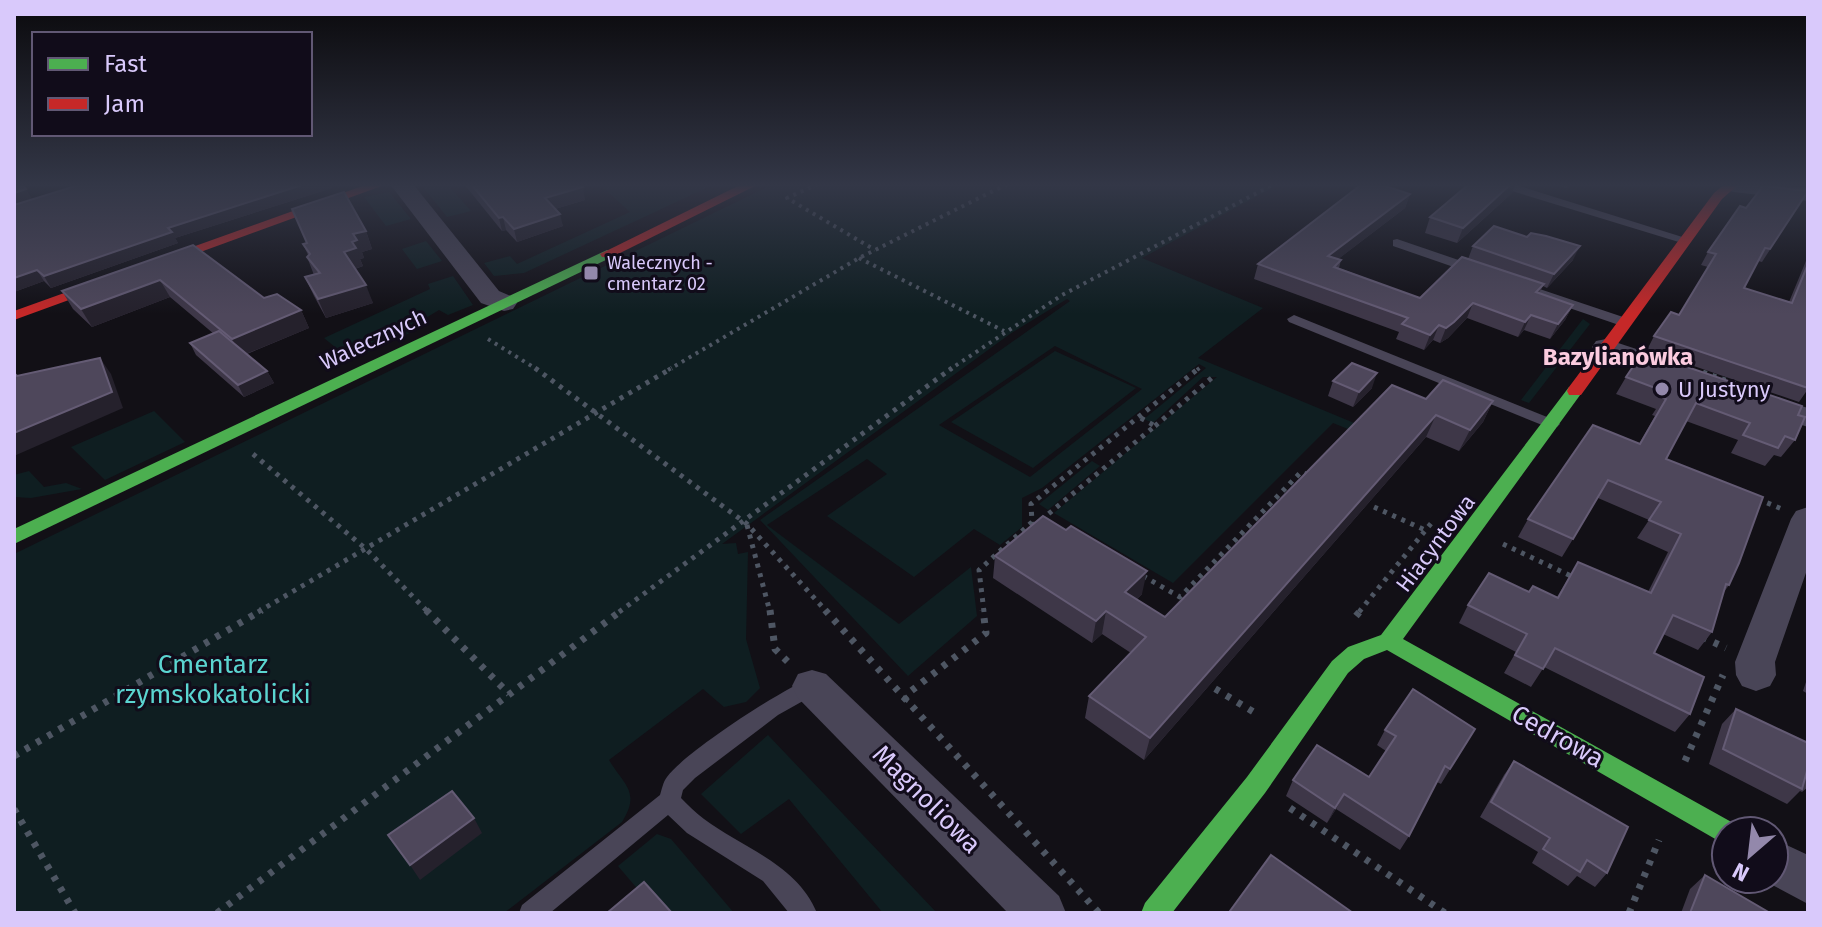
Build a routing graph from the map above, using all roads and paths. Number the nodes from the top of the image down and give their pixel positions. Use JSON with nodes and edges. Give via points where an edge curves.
{"nodes":[{"id":1,"x":261,"y":227,"type":"edge"},
{"id":2,"x":435,"y":227,"type":"edge"},
{"id":3,"x":662,"y":227,"type":"edge"},
{"id":4,"x":837,"y":227,"type":"edge"},
{"id":5,"x":920,"y":227,"type":"edge"},
{"id":6,"x":1191,"y":227,"type":"edge"},
{"id":7,"x":1644,"y":227,"type":"edge"},
{"id":8,"x":1695,"y":227,"type":"edge"},
{"id":9,"x":1686,"y":240,"type":"junction"},
{"id":10,"x":1397,"y":243,"type":"dead end"},
{"id":11,"x":875,"y":250,"type":"junction"},
{"id":12,"x":859,"y":258,"type":"junction"},
{"id":13,"x":1487,"y":274,"type":"edge"},
{"id":14,"x":1502,"y":279,"type":"edge"},
{"id":15,"x":504,"y":303,"type":"junction"},
{"id":16,"x":14,"y":316,"type":"edge"},
{"id":17,"x":1294,"y":319,"type":"dead end"},
{"id":18,"x":1624,"y":322,"type":"junction"},
{"id":19,"x":1004,"y":331,"type":"junction"},
{"id":20,"x":480,"y":334,"type":"dead end"},
{"id":21,"x":1606,"y":347,"type":"junction"},
{"id":22,"x":1201,"y":367,"type":"dead end"},
{"id":23,"x":1698,"y":375,"type":"joint"},
{"id":24,"x":1214,"y":376,"type":"dead end"},
{"id":25,"x":1742,"y":391,"type":"joint"},
{"id":26,"x":594,"y":415,"type":"junction"},
{"id":27,"x":1139,"y":417,"type":"junction"},
{"id":28,"x":1808,"y":418,"type":"edge"},
{"id":29,"x":1552,"y":424,"type":"junction"},
{"id":30,"x":1155,"y":426,"type":"junction"},
{"id":31,"x":245,"y":447,"type":"dead end"},
{"id":32,"x":1312,"y":477,"type":"edge"},
{"id":33,"x":1748,"y":495,"type":"edge"},
{"id":34,"x":86,"y":503,"type":"junction"},
{"id":35,"x":1374,"y":507,"type":"edge"},
{"id":36,"x":30,"y":510,"type":"dead end"},
{"id":37,"x":1801,"y":516,"type":"edge"},
{"id":38,"x":1434,"y":520,"type":"dead end"},
{"id":39,"x":744,"y":522,"type":"junction"},
{"id":40,"x":1035,"y":522,"type":"junction"},
{"id":41,"x":1051,"y":524,"type":"edge"},
{"id":42,"x":14,"y":537,"type":"edge"},
{"id":43,"x":1493,"y":539,"type":"dead end"},
{"id":44,"x":366,"y":549,"type":"junction"},
{"id":45,"x":1142,"y":575,"type":"edge"},
{"id":46,"x":1578,"y":579,"type":"edge"},
{"id":47,"x":1691,"y":631,"type":"edge"},
{"id":48,"x":1389,"y":641,"type":"junction"},
{"id":49,"x":1748,"y":663,"type":"junction"},
{"id":50,"x":1204,"y":682,"type":"edge"},
{"id":51,"x":812,"y":686,"type":"junction"},
{"id":52,"x":509,"y":694,"type":"junction"},
{"id":53,"x":904,"y":701,"type":"junction"},
{"id":54,"x":1262,"y":717,"type":"dead end"},
{"id":55,"x":14,"y":756,"type":"edge"},
{"id":56,"x":1681,"y":771,"type":"dead end"},
{"id":57,"x":1256,"y":785,"type":"junction"},
{"id":58,"x":669,"y":801,"type":"junction"},
{"id":59,"x":14,"y":809,"type":"edge"},
{"id":60,"x":1710,"y":823,"type":"edge"},
{"id":61,"x":1666,"y":825,"type":"dead end"},
{"id":62,"x":1790,"y":870,"type":"edge"},
{"id":63,"x":1808,"y":881,"type":"edge"},
{"id":64,"x":75,"y":913,"type":"edge"},
{"id":65,"x":217,"y":913,"type":"edge"},
{"id":66,"x":531,"y":913,"type":"edge"},
{"id":67,"x":805,"y":913,"type":"edge"},
{"id":68,"x":1042,"y":913,"type":"edge"},
{"id":69,"x":1099,"y":913,"type":"edge"},
{"id":70,"x":1155,"y":913,"type":"edge"},
{"id":71,"x":1445,"y":913,"type":"edge"},
{"id":72,"x":1629,"y":913,"type":"edge"}],
"edges":[{"from":1,"to":16,"type":"street"},
{"from":2,"to":15,"type":"street","via":[[490,297]]},
{"from":3,"to":15,"type":"street","name":"Walecznych"},
{"from":4,"to":11,"type":"path"},
{"from":5,"to":11,"type":"path"},
{"from":6,"to":19,"type":"path"},
{"from":7,"to":9,"type":"lane"},
{"from":8,"to":9,"type":"street","name":"Hiacyntowa"},
{"from":9,"to":18,"type":"street","name":"Hiacyntowa"},
{"from":10,"to":13,"type":"lane"},
{"from":11,"to":12,"type":"path"},
{"from":12,"to":19,"type":"path"},
{"from":12,"to":26,"type":"path"},
{"from":14,"to":18,"type":"lane"},
{"from":15,"to":34,"type":"street","name":"Walecznych"},
{"from":17,"to":29,"type":"lane"},
{"from":18,"to":21,"type":"street","name":"Hiacyntowa"},
{"from":19,"to":39,"type":"path"},
{"from":20,"to":26,"type":"path","via":[[535,368]]},
{"from":21,"to":23,"type":"street"},
{"from":21,"to":29,"type":"street","name":"Hiacyntowa"},
{"from":22,"to":27,"type":"path"},
{"from":23,"to":25,"type":"path"},
{"from":24,"to":30,"type":"path"},
{"from":25,"to":28,"type":"street"},
{"from":26,"to":39,"type":"path"},
{"from":26,"to":44,"type":"path"},
{"from":27,"to":30,"type":"path"},
{"from":27,"to":40,"type":"path","via":[[1031,504]]},
{"from":29,"to":48,"type":"street","name":"Hiacyntowa"},
{"from":30,"to":40,"type":"path"},
{"from":31,"to":44,"type":"path"},
{"from":32,"to":45,"type":"path","via":[[1301,472],[1180,597]]},
{"from":33,"to":37,"type":"path"},
{"from":34,"to":36,"type":"street"},
{"from":34,"to":42,"type":"street","name":"Walecznych"},
{"from":35,"to":38,"type":"path","via":[[1425,530]]},
{"from":37,"to":49,"type":"street"},
{"from":39,"to":51,"type":"path","via":[[773,623],[775,649]]},
{"from":39,"to":52,"type":"path"},
{"from":39,"to":53,"type":"path"},
{"from":40,"to":41,"type":"path"},
{"from":40,"to":53,"type":"path","via":[[979,570],[986,633]]},
{"from":43,"to":46,"type":"path"},
{"from":44,"to":52,"type":"path"},
{"from":44,"to":55,"type":"path"},
{"from":47,"to":49,"type":"path"},
{"from":48,"to":57,"type":"street","name":"Hiacyntowa","via":[[1356,653],[1340,667]]},
{"from":48,"to":60,"type":"street","name":"Cedrowa"},
{"from":49,"to":56,"type":"path"},
{"from":50,"to":54,"type":"path"},
{"from":51,"to":58,"type":"lane","via":[[771,709],[687,771]]},
{"from":51,"to":68,"type":"street","name":"Magnoliowa"},
{"from":52,"to":65,"type":"path"},
{"from":53,"to":69,"type":"path"},
{"from":57,"to":70,"type":"street","name":"Hiacyntowa"},
{"from":57,"to":71,"type":"path"},
{"from":58,"to":66,"type":"lane"},
{"from":58,"to":67,"type":"lane","via":[[695,826],[771,873]]},
{"from":59,"to":64,"type":"path"},
{"from":61,"to":72,"type":"path"},
{"from":62,"to":63,"type":"street"}]}
